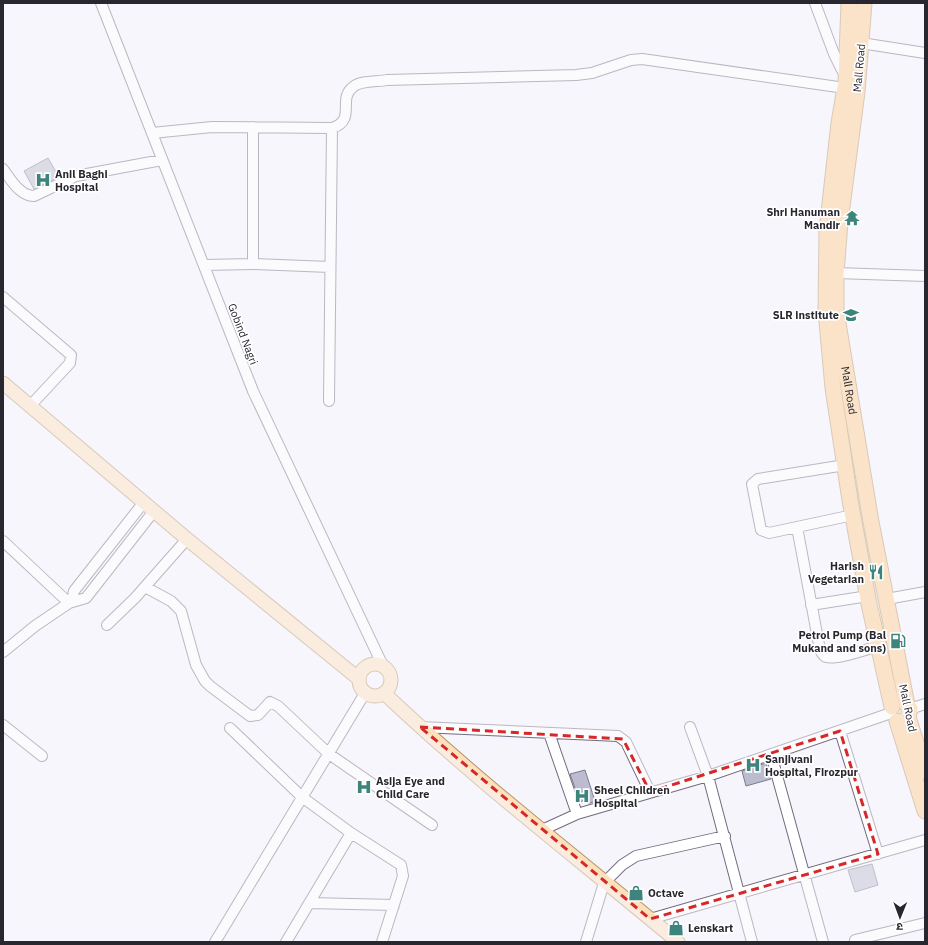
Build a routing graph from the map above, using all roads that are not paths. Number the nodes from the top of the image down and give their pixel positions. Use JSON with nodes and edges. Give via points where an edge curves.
{"nodes":[{"id":1,"x":815,"y":3,"type":"edge"},
{"id":2,"x":850,"y":3,"type":"edge"},
{"id":3,"x":864,"y":3,"type":"edge"},
{"id":4,"x":105,"y":5,"type":"edge"},
{"id":5,"x":861,"y":43,"type":"junction"},
{"id":6,"x":925,"y":52,"type":"edge"},
{"id":7,"x":841,"y":54,"type":"junction"},
{"id":8,"x":845,"y":83,"type":"junction"},
{"id":9,"x":253,"y":127,"type":"junction"},
{"id":10,"x":332,"y":128,"type":"junction"},
{"id":11,"x":152,"y":133,"type":"junction"},
{"id":12,"x":162,"y":160,"type":"junction"},
{"id":13,"x":3,"y":169,"type":"edge"},
{"id":14,"x":253,"y":264,"type":"junction"},
{"id":15,"x":204,"y":265,"type":"junction"},
{"id":16,"x":330,"y":267,"type":"junction"},
{"id":17,"x":836,"y":273,"type":"junction"},
{"id":18,"x":925,"y":276,"type":"edge"},
{"id":19,"x":3,"y":297,"type":"edge"},
{"id":20,"x":3,"y":383,"type":"edge"},
{"id":21,"x":329,"y":401,"type":"dead end"},
{"id":22,"x":30,"y":406,"type":"junction"},
{"id":23,"x":845,"y":465,"type":"junction"},
{"id":24,"x":144,"y":502,"type":"junction"},
{"id":25,"x":154,"y":511,"type":"junction"},
{"id":26,"x":853,"y":515,"type":"junction"},
{"id":27,"x":797,"y":528,"type":"junction"},
{"id":28,"x":187,"y":539,"type":"junction"},
{"id":29,"x":3,"y":542,"type":"edge"},
{"id":30,"x":145,"y":587,"type":"junction"},
{"id":31,"x":925,"y":592,"type":"edge"},
{"id":32,"x":868,"y":596,"type":"junction"},
{"id":33,"x":888,"y":599,"type":"junction"},
{"id":34,"x":70,"y":602,"type":"junction"},
{"id":35,"x":811,"y":605,"type":"junction"},
{"id":36,"x":107,"y":625,"type":"dead end"},
{"id":37,"x":879,"y":646,"type":"junction"},
{"id":38,"x":3,"y":652,"type":"edge"},
{"id":39,"x":383,"y":666,"type":"junction"},
{"id":40,"x":358,"y":679,"type":"junction"},
{"id":41,"x":365,"y":693,"type":"junction"},
{"id":42,"x":385,"y":694,"type":"junction"},
{"id":43,"x":925,"y":704,"type":"edge"},
{"id":44,"x":901,"y":712,"type":"junction"},
{"id":45,"x":3,"y":725,"type":"edge"},
{"id":46,"x":420,"y":727,"type":"junction"},
{"id":47,"x":690,"y":727,"type":"dead end"},
{"id":48,"x":230,"y":728,"type":"dead end"},
{"id":49,"x":840,"y":731,"type":"junction"},
{"id":50,"x":549,"y":733,"type":"junction"},
{"id":51,"x":329,"y":754,"type":"junction"},
{"id":52,"x":771,"y":754,"type":"junction"},
{"id":53,"x":42,"y":756,"type":"dead end"},
{"id":54,"x":925,"y":771,"type":"edge"},
{"id":55,"x":708,"y":776,"type":"junction"},
{"id":56,"x":650,"y":792,"type":"junction"},
{"id":57,"x":302,"y":797,"type":"junction"},
{"id":58,"x":925,"y":811,"type":"edge"},
{"id":59,"x":577,"y":814,"type":"junction"},
{"id":60,"x":432,"y":825,"type":"dead end"},
{"id":61,"x":542,"y":830,"type":"junction"},
{"id":62,"x":351,"y":833,"type":"junction"},
{"id":63,"x":725,"y":836,"type":"junction"},
{"id":64,"x":925,"y":840,"type":"edge"},
{"id":65,"x":878,"y":854,"type":"junction"},
{"id":66,"x":804,"y":874,"type":"junction"},
{"id":67,"x":604,"y":883,"type":"junction"},
{"id":68,"x":739,"y":893,"type":"junction"},
{"id":69,"x":309,"y":903,"type":"junction"},
{"id":70,"x":394,"y":905,"type":"junction"},
{"id":71,"x":650,"y":919,"type":"junction"},
{"id":72,"x":925,"y":922,"type":"edge"},
{"id":73,"x":855,"y":940,"type":"dead end"},
{"id":74,"x":215,"y":942,"type":"edge"},
{"id":75,"x":286,"y":942,"type":"edge"},
{"id":76,"x":382,"y":942,"type":"edge"},
{"id":77,"x":586,"y":942,"type":"edge"},
{"id":78,"x":678,"y":942,"type":"edge"},
{"id":79,"x":752,"y":942,"type":"edge"},
{"id":80,"x":823,"y":942,"type":"edge"}],
"edges":[{"from":1,"to":7,"type":"street"},
{"from":2,"to":7,"type":"highway"},
{"from":3,"to":5,"type":"highway","name":"Mall Road"},
{"from":4,"to":11,"type":"street","name":"Gobind Nagri"},
{"from":5,"to":6,"type":"street"},
{"from":5,"to":17,"type":"highway","name":"Mall Road"},
{"from":7,"to":8,"type":"highway"},
{"from":8,"to":10,"type":"street","via":[[642,58],[592,73],[387,80],[354,86],[346,100],[345,119],[340,125]]},
{"from":8,"to":23,"type":"highway","via":[[827,230],[826,311],[833,388]]},
{"from":9,"to":10,"type":"street"},
{"from":9,"to":11,"type":"street"},
{"from":9,"to":14,"type":"street"},
{"from":10,"to":16,"type":"street"},
{"from":11,"to":12,"type":"street","name":"Gobind Nagri"},
{"from":12,"to":13,"type":"street","via":[[76,176],[34,196],[22,193]]},
{"from":12,"to":15,"type":"street","name":"Gobind Nagri"},
{"from":14,"to":15,"type":"street"},
{"from":14,"to":16,"type":"street"},
{"from":15,"to":39,"type":"street","name":"Gobind Nagri","via":[[253,391]]},
{"from":16,"to":21,"type":"street"},
{"from":17,"to":18,"type":"street"},
{"from":17,"to":33,"type":"highway","name":"Mall Road","via":[[836,311],[871,522]]},
{"from":19,"to":22,"type":"street","via":[[71,355],[70,363]]},
{"from":20,"to":22,"type":"main road"},
{"from":22,"to":24,"type":"main road"},
{"from":23,"to":26,"type":"highway"},
{"from":23,"to":27,"type":"street","via":[[758,479],[753,483],[760,530],[769,533]]},
{"from":24,"to":25,"type":"main road"},
{"from":24,"to":34,"type":"street","via":[[74,591]]},
{"from":25,"to":28,"type":"main road"},
{"from":25,"to":34,"type":"street","via":[[86,598]]},
{"from":26,"to":27,"type":"street"},
{"from":26,"to":32,"type":"highway"},
{"from":27,"to":35,"type":"street"},
{"from":28,"to":30,"type":"street"},
{"from":28,"to":40,"type":"main road"},
{"from":29,"to":34,"type":"street"},
{"from":30,"to":36,"type":"street"},
{"from":30,"to":51,"type":"street","via":[[171,601],[181,611],[196,665],[204,681],[250,716],[258,715],[267,703],[273,702]]},
{"from":31,"to":33,"type":"street"},
{"from":32,"to":35,"type":"street"},
{"from":32,"to":37,"type":"highway"},
{"from":33,"to":44,"type":"highway","name":"Mall Road"},
{"from":34,"to":38,"type":"street"},
{"from":35,"to":37,"type":"street","via":[[820,650],[825,656],[834,657]]},
{"from":37,"to":44,"type":"highway"},
{"from":39,"to":40,"type":"main road","via":[[367,666]]},
{"from":39,"to":42,"type":"main road","via":[[388,669],[392,680]]},
{"from":40,"to":41,"type":"main road"},
{"from":41,"to":42,"type":"main road","via":[[375,696]]},
{"from":41,"to":51,"type":"street"},
{"from":42,"to":46,"type":"main road"},
{"from":43,"to":44,"type":"street"},
{"from":44,"to":49,"type":"street"},
{"from":44,"to":54,"type":"highway","name":"Mall Road"},
{"from":44,"to":58,"type":"highway"},
{"from":45,"to":53,"type":"street"},
{"from":46,"to":50,"type":"street"},
{"from":46,"to":61,"type":"main road"},
{"from":47,"to":55,"type":"street"},
{"from":48,"to":57,"type":"street"},
{"from":49,"to":52,"type":"street"},
{"from":49,"to":65,"type":"street"},
{"from":50,"to":56,"type":"street","via":[[618,736],[623,739]]},
{"from":50,"to":59,"type":"street"},
{"from":51,"to":57,"type":"street"},
{"from":51,"to":60,"type":"street"},
{"from":52,"to":55,"type":"street"},
{"from":52,"to":66,"type":"street"},
{"from":55,"to":56,"type":"street"},
{"from":55,"to":63,"type":"street"},
{"from":56,"to":59,"type":"street"},
{"from":57,"to":62,"type":"street"},
{"from":57,"to":74,"type":"street"},
{"from":59,"to":61,"type":"street"},
{"from":61,"to":67,"type":"main road"},
{"from":62,"to":69,"type":"street"},
{"from":62,"to":70,"type":"street","via":[[401,865],[403,876]]},
{"from":63,"to":67,"type":"street","via":[[636,856],[622,865]]},
{"from":63,"to":68,"type":"street"},
{"from":64,"to":65,"type":"street"},
{"from":65,"to":66,"type":"street"},
{"from":66,"to":68,"type":"street"},
{"from":66,"to":80,"type":"street"},
{"from":67,"to":71,"type":"main road"},
{"from":67,"to":77,"type":"street"},
{"from":68,"to":71,"type":"street"},
{"from":68,"to":79,"type":"street"},
{"from":69,"to":70,"type":"street"},
{"from":69,"to":75,"type":"street"},
{"from":70,"to":76,"type":"street"},
{"from":71,"to":78,"type":"main road"},
{"from":72,"to":73,"type":"street"}]}
